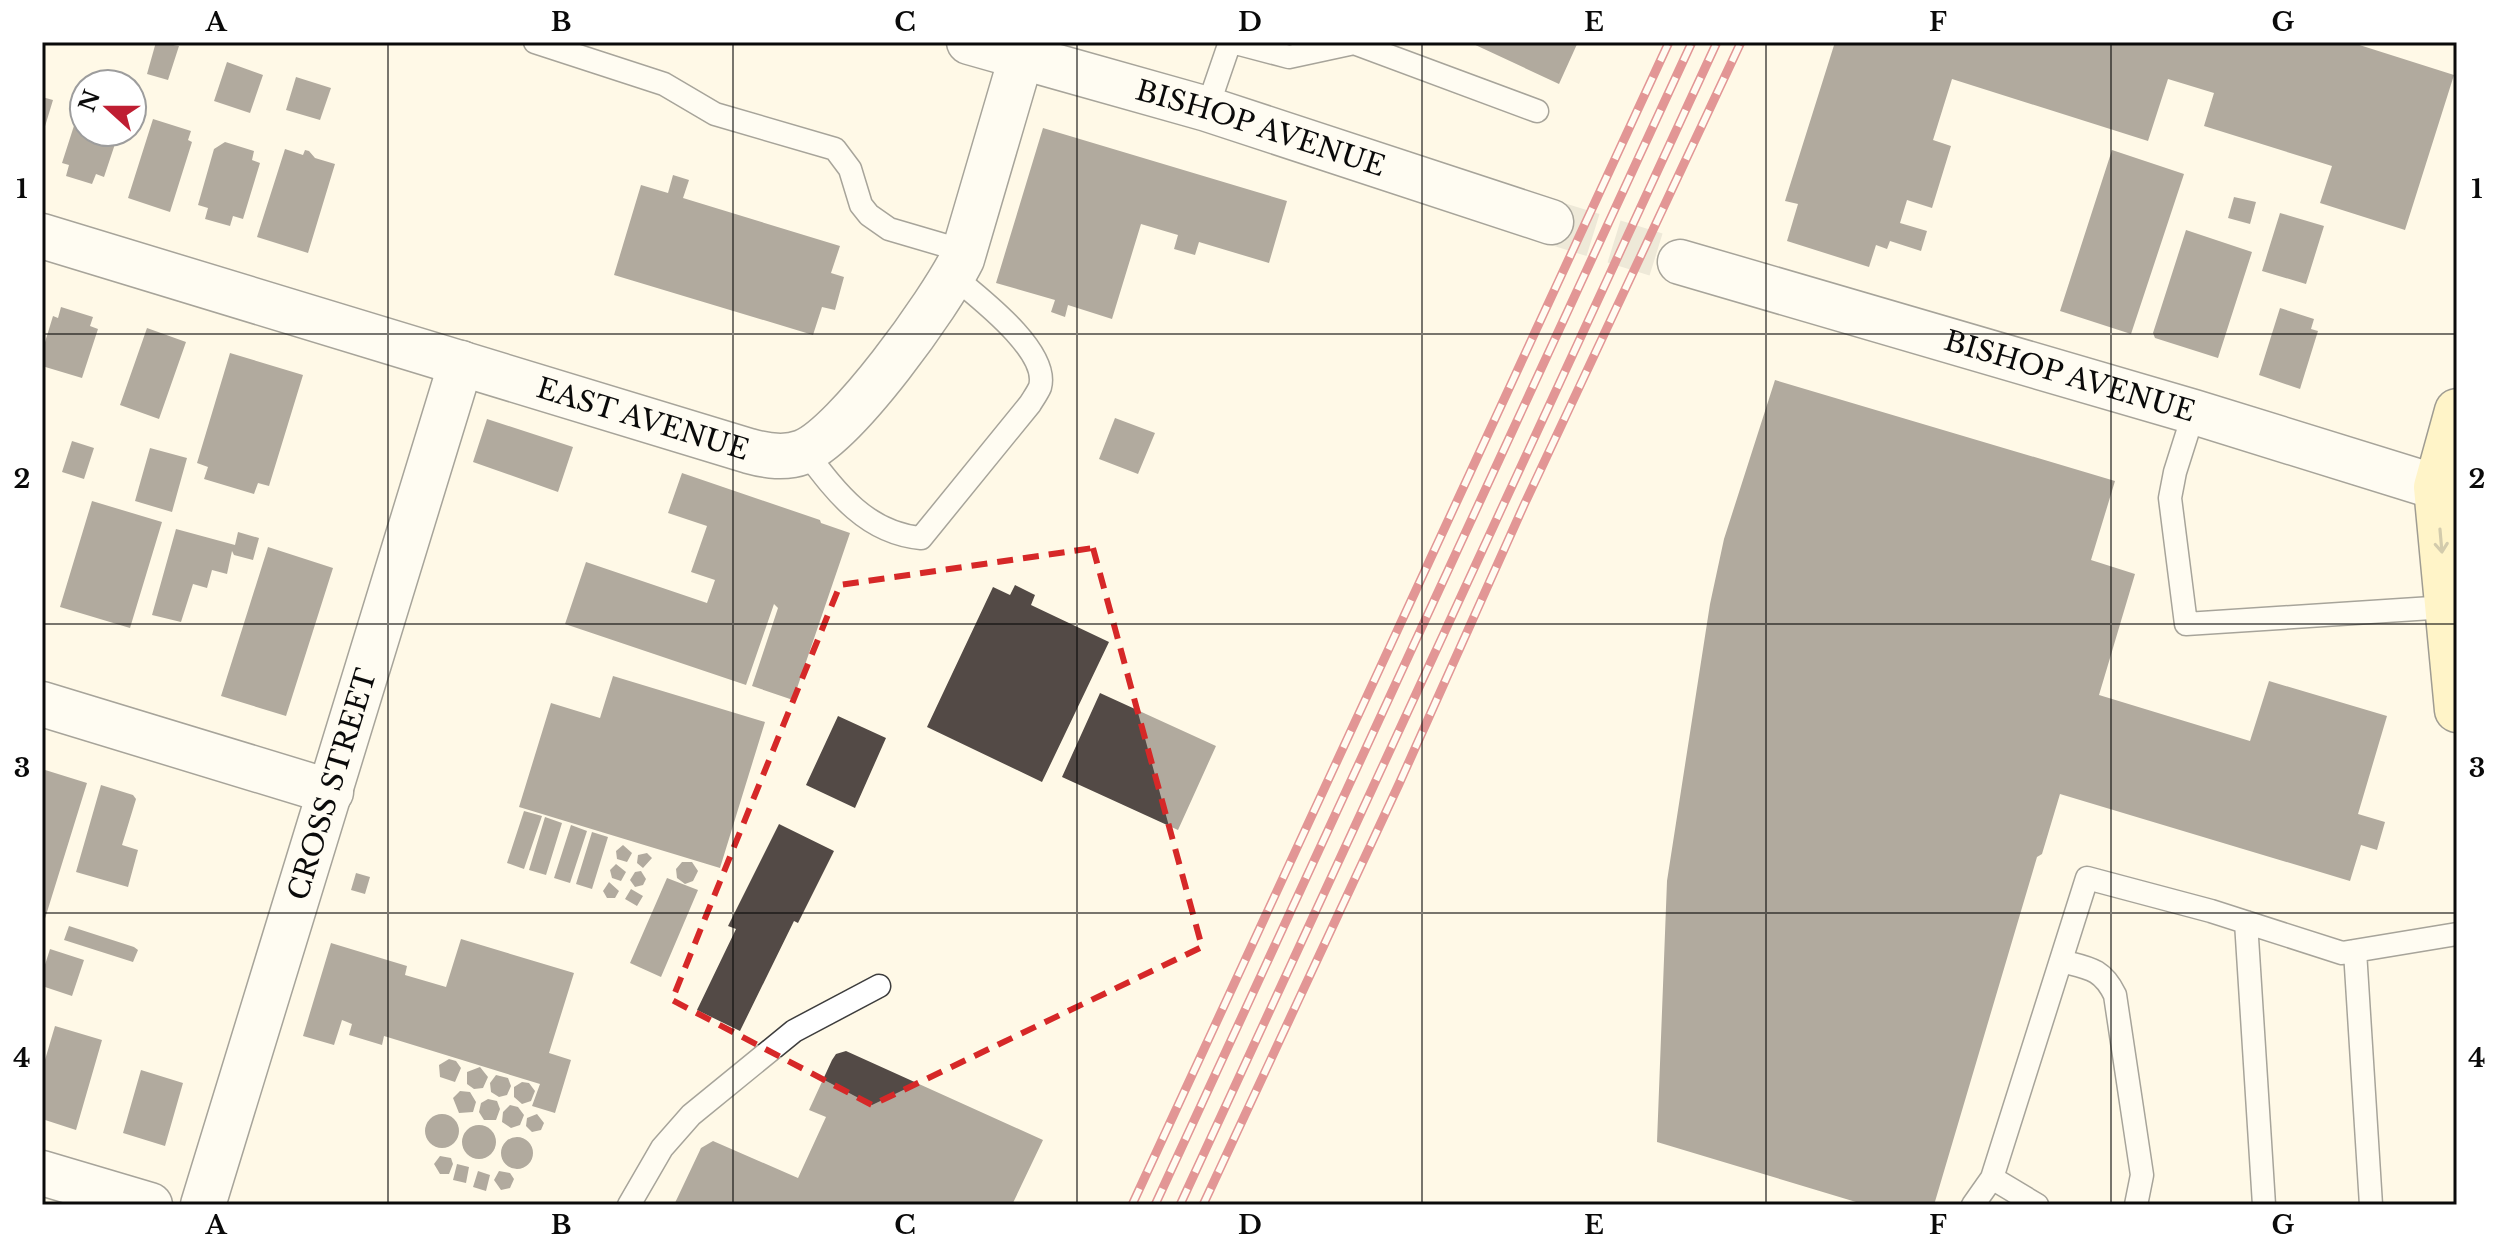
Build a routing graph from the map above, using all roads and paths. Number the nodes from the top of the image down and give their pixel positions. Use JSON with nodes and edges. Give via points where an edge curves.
{"nodes":[{"id":1,"x":535,"y":42,"type":"edge"},
{"id":2,"x":969,"y":42,"type":"edge"},
{"id":3,"x":1231,"y":42,"type":"edge"},
{"id":4,"x":1354,"y":43,"type":"edge"},
{"id":5,"x":1021,"y":58,"type":"junction"},
{"id":6,"x":1207,"y":109,"type":"junction"},
{"id":7,"x":1537,"y":111,"type":"dead end"},
{"id":8,"x":1551,"y":222,"type":"tunnel mouth"},
{"id":9,"x":42,"y":236,"type":"edge"},
{"id":10,"x":1680,"y":262,"type":"tunnel mouth"},
{"id":11,"x":959,"y":264,"type":"junction"},
{"id":12,"x":461,"y":363,"type":"junction"},
{"id":13,"x":2457,"y":411,"type":"edge"},
{"id":14,"x":2194,"y":412,"type":"junction"},
{"id":15,"x":805,"y":451,"type":"junction"},
{"id":16,"x":2446,"y":491,"type":"edge"},
{"id":17,"x":2447,"y":607,"type":"junction"},
{"id":18,"x":42,"y":704,"type":"edge"},
{"id":19,"x":2457,"y":710,"type":"edge"},
{"id":20,"x":331,"y":792,"type":"junction"},
{"id":21,"x":2246,"y":922,"type":"junction"},
{"id":22,"x":2457,"y":934,"type":"edge"},
{"id":23,"x":2355,"y":951,"type":"junction"},
{"id":24,"x":2061,"y":961,"type":"junction"},
{"id":25,"x":879,"y":986,"type":"dead end"},
{"id":26,"x":42,"y":1173,"type":"edge"},
{"id":27,"x":1992,"y":1178,"type":"junction"},
{"id":28,"x":150,"y":1205,"type":"edge"},
{"id":29,"x":203,"y":1205,"type":"edge"},
{"id":30,"x":629,"y":1205,"type":"edge"},
{"id":31,"x":1973,"y":1205,"type":"edge"},
{"id":32,"x":2037,"y":1205,"type":"edge"},
{"id":33,"x":2136,"y":1205,"type":"edge"},
{"id":34,"x":2264,"y":1205,"type":"edge"},
{"id":35,"x":2371,"y":1205,"type":"edge"}],
"edges":[{"from":1,"to":11,"type":"lane","via":[[664,84],[715,114],[835,149],[850,169],[869,215]]},
{"from":2,"to":5,"type":"street","name":"BISHOP AVENUE"},
{"from":3,"to":4,"type":"lane","via":[[1289,57]]},
{"from":3,"to":6,"type":"lane"},
{"from":4,"to":7,"type":"lane"},
{"from":5,"to":6,"type":"street","name":"BISHOP AVENUE"},
{"from":5,"to":11,"type":"street"},
{"from":6,"to":8,"type":"street","name":"BISHOP AVENUE"},
{"from":9,"to":12,"type":"street","name":"EAST AVENUE"},
{"from":10,"to":14,"type":"street","name":"BISHOP AVENUE"},
{"from":11,"to":15,"type":"street","via":[[898,356],[843,420]]},
{"from":11,"to":15,"type":"lane","via":[[1027,343],[1041,386],[921,538],[899,536],[840,498]]},
{"from":12,"to":15,"type":"street","name":"EAST AVENUE","via":[[749,451],[778,456]]},
{"from":12,"to":20,"type":"street","name":"CROSS STREET"},
{"from":13,"to":16,"type":"main road"},
{"from":14,"to":16,"type":"street","name":"BISHOP AVENUE"},
{"from":14,"to":17,"type":"lane","via":[[2170,498],[2186,624]]},
{"from":16,"to":17,"type":"main road","one_way":true},
{"from":17,"to":19,"type":"main road"},
{"from":18,"to":20,"type":"street"},
{"from":20,"to":29,"type":"street","name":"CROSS STREET"},
{"from":21,"to":23,"type":"lane","via":[[2342,953]]},
{"from":21,"to":24,"type":"lane","via":[[2087,878]]},
{"from":21,"to":34,"type":"lane"},
{"from":22,"to":23,"type":"lane"},
{"from":23,"to":35,"type":"lane"},
{"from":24,"to":27,"type":"lane"},
{"from":24,"to":33,"type":"lane","via":[[2094,970],[2107,979],[2115,995],[2142,1175]]},
{"from":25,"to":30,"type":"lane","via":[[794,1031],[691,1115],[662,1148]]},
{"from":26,"to":28,"type":"street"},
{"from":27,"to":31,"type":"lane"},
{"from":27,"to":32,"type":"lane"}]}
